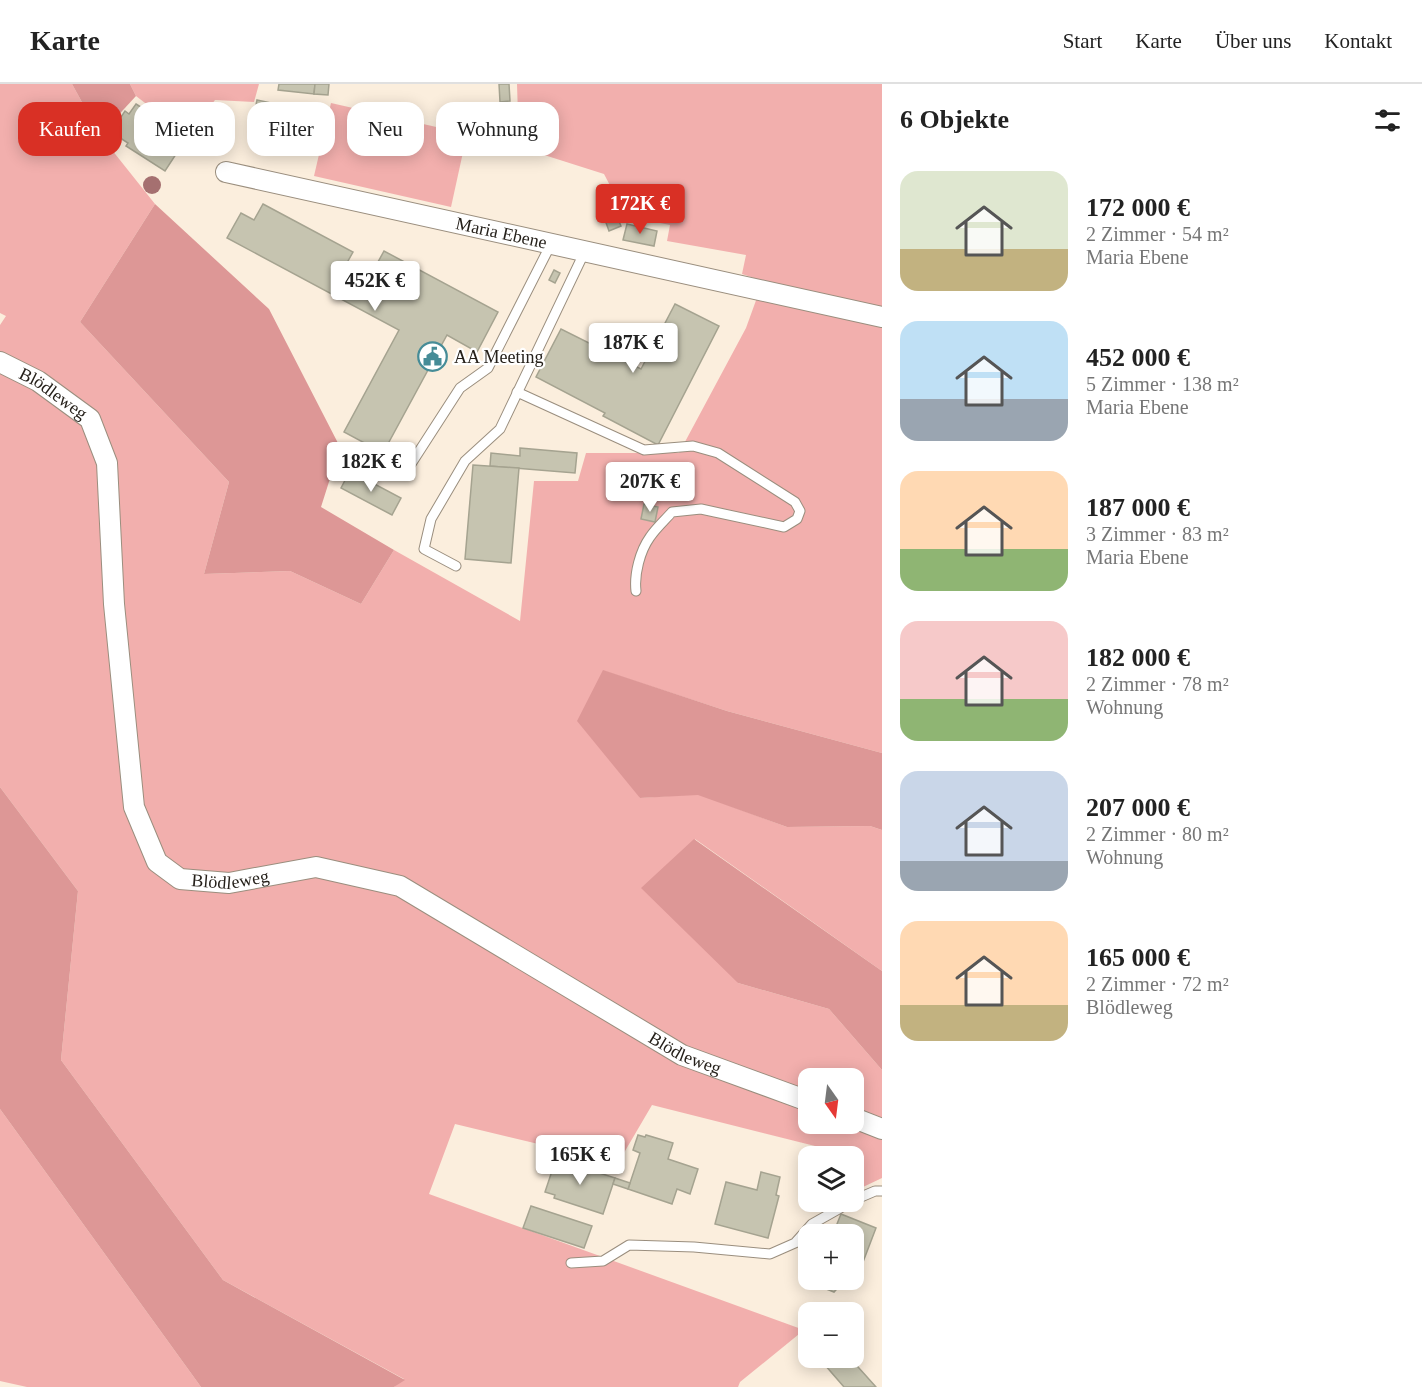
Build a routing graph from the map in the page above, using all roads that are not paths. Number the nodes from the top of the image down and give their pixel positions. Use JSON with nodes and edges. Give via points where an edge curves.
{"nodes":[{"id":1,"x":226,"y":172,"type":"dead end"},
{"id":2,"x":551,"y":244,"type":"junction"},
{"id":3,"x":585,"y":251,"type":"junction"},
{"id":4,"x":882,"y":316,"type":"edge"},
{"id":5,"x":0,"y":362,"type":"edge"},
{"id":6,"x":517,"y":392,"type":"junction"},
{"id":7,"x":362,"y":459,"type":"dead end"},
{"id":8,"x":456,"y":566,"type":"dead end"},
{"id":9,"x":636,"y":591,"type":"dead end"},
{"id":10,"x":798,"y":1097,"type":"edge"},
{"id":11,"x":864,"y":1122,"type":"edge"},
{"id":12,"x":882,"y":1129,"type":"edge"},
{"id":13,"x":882,"y":1191,"type":"edge"},
{"id":14,"x":864,"y":1196,"type":"edge"},
{"id":15,"x":833,"y":1212,"type":"edge"},
{"id":16,"x":571,"y":1263,"type":"dead end"}],
"edges":[{"from":1,"to":2,"type":"street","name":"Maria Ebene"},
{"from":2,"to":3,"type":"street","name":"Maria Ebene"},
{"from":2,"to":7,"type":"lane","via":[[488,368],[460,388],[409,467],[394,472]]},
{"from":3,"to":4,"type":"street","name":"Maria Ebene"},
{"from":3,"to":6,"type":"lane"},
{"from":5,"to":10,"type":"street","name":"Blödleweg","via":[[38,381],[90,418],[107,463],[114,604],[134,807],[157,862],[180,879],[229,883],[316,867],[400,886],[682,1055]]},
{"from":6,"to":8,"type":"lane","via":[[500,429],[465,461],[431,519],[424,549]]},
{"from":6,"to":9,"type":"lane","via":[[644,450],[693,446],[718,453],[795,502],[800,511],[797,519],[784,527],[701,509],[672,512],[641,554]]},
{"from":11,"to":12,"type":"street"},
{"from":13,"to":14,"type":"lane"},
{"from":15,"to":16,"type":"lane","via":[[812,1224],[795,1243],[770,1254],[630,1245],[603,1261]]}]}
